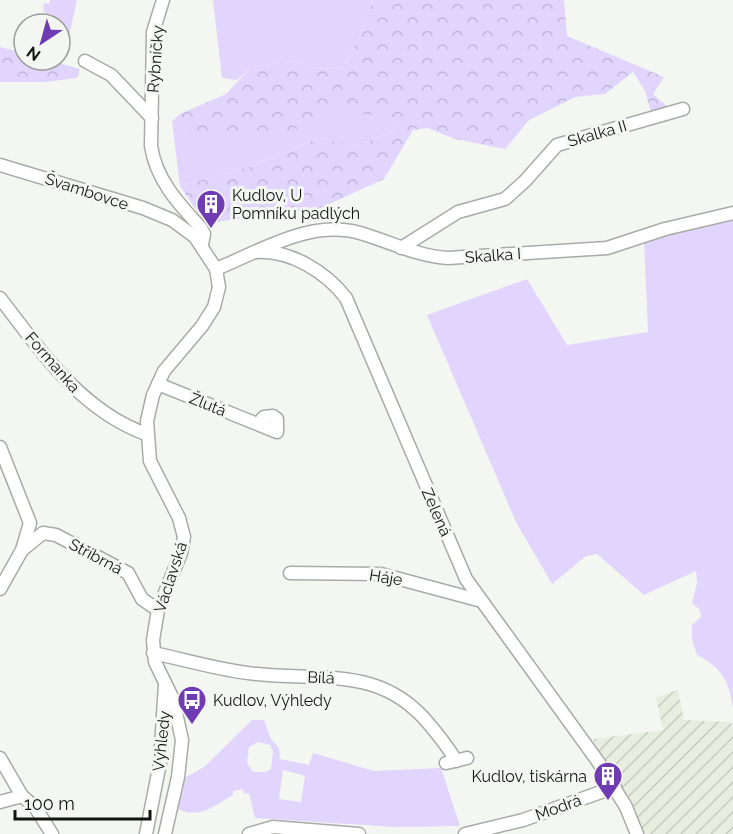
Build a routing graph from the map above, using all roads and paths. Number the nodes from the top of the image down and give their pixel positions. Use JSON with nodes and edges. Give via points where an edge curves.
{"nodes":[{"id":1,"x":163,"y":0,"type":"edge"},
{"id":2,"x":85,"y":61,"type":"dead end"},
{"id":3,"x":683,"y":110,"type":"dead end"},
{"id":4,"x":152,"y":118,"type":"junction"},
{"id":5,"x":0,"y":165,"type":"edge"},
{"id":6,"x":733,"y":213,"type":"edge"},
{"id":7,"x":202,"y":244,"type":"junction"},
{"id":8,"x":401,"y":248,"type":"junction"},
{"id":9,"x":256,"y":252,"type":"junction"},
{"id":10,"x":216,"y":269,"type":"junction"},
{"id":11,"x":0,"y":298,"type":"edge"},
{"id":12,"x":158,"y":384,"type":"junction"},
{"id":13,"x":258,"y":424,"type":"dead end"},
{"id":14,"x":146,"y":434,"type":"junction"},
{"id":15,"x":0,"y":447,"type":"edge"},
{"id":16,"x":22,"y":550,"type":"junction"},
{"id":17,"x":291,"y":573,"type":"dead end"},
{"id":18,"x":0,"y":589,"type":"edge"},
{"id":19,"x":478,"y":600,"type":"junction"},
{"id":20,"x":158,"y":610,"type":"junction"},
{"id":21,"x":153,"y":653,"type":"junction"},
{"id":22,"x":165,"y":683,"type":"junction"},
{"id":23,"x":0,"y":758,"type":"edge"},
{"id":24,"x":457,"y":761,"type":"dead end"},
{"id":25,"x":615,"y":788,"type":"junction"},
{"id":26,"x":22,"y":796,"type":"junction"},
{"id":27,"x":0,"y":802,"type":"edge"},
{"id":28,"x":52,"y":834,"type":"edge"},
{"id":29,"x":146,"y":834,"type":"edge"},
{"id":30,"x":165,"y":834,"type":"edge"},
{"id":31,"x":249,"y":834,"type":"edge"},
{"id":32,"x":359,"y":834,"type":"edge"},
{"id":33,"x":465,"y":834,"type":"edge"},
{"id":34,"x":637,"y":834,"type":"edge"}],
"edges":[{"from":1,"to":4,"type":"street","name":"Rybníčky","via":[[153,32]]},
{"from":2,"to":4,"type":"street","name":"Rybníčky","via":[[111,75]]},
{"from":3,"to":8,"type":"street","name":"Skalka II","via":[[557,145],[504,199],[458,212]]},
{"from":4,"to":7,"type":"street","name":"Rybníčky","via":[[153,162],[168,189],[201,228]]},
{"from":5,"to":7,"type":"street","name":"Švambovce","via":[[143,208],[172,220]]},
{"from":6,"to":8,"type":"street","name":"Skalka I","via":[[607,248],[448,258],[423,256]]},
{"from":7,"to":10,"type":"street"},
{"from":8,"to":9,"type":"street","name":"Skalka I","via":[[359,233],[323,229]]},
{"from":9,"to":10,"type":"street"},
{"from":9,"to":19,"type":"street","name":"Zelená","via":[[276,252],[298,261],[332,282],[346,298]]},
{"from":10,"to":12,"type":"street","name":"Václavská","via":[[219,287],[214,307]]},
{"from":11,"to":14,"type":"street","name":"Formanka","via":[[72,387],[119,422]]},
{"from":12,"to":13,"type":"street","name":"Žlutá"},
{"from":12,"to":14,"type":"street","name":"Václavská"},
{"from":14,"to":20,"type":"street","name":"Václavská","via":[[150,461],[179,518],[184,537]]},
{"from":15,"to":16,"type":"street","via":[[30,523]]},
{"from":16,"to":18,"type":"street"},
{"from":16,"to":20,"type":"street","name":"Stříbrná","via":[[44,533],[56,535],[128,573],[142,599]]},
{"from":17,"to":19,"type":"street","name":"Háje","via":[[381,574]]},
{"from":19,"to":25,"type":"street","name":"Zelená"},
{"from":20,"to":21,"type":"street","name":"Václavská"},
{"from":21,"to":22,"type":"street","name":"Václavská"},
{"from":21,"to":24,"type":"street","name":"Bílá","via":[[247,673],[374,683],[417,710]]},
{"from":22,"to":29,"type":"street","name":"Výhledy","via":[[159,763]]},
{"from":22,"to":30,"type":"street","name":"Václavská","via":[[177,709],[182,740]]},
{"from":23,"to":26,"type":"street"},
{"from":25,"to":33,"type":"street","name":"Modrá","via":[[500,827]]},
{"from":25,"to":34,"type":"street","name":"Zelená"},
{"from":26,"to":27,"type":"street"},
{"from":26,"to":28,"type":"street","via":[[35,807]]},
{"from":31,"to":32,"type":"street","via":[[273,827]]}]}
